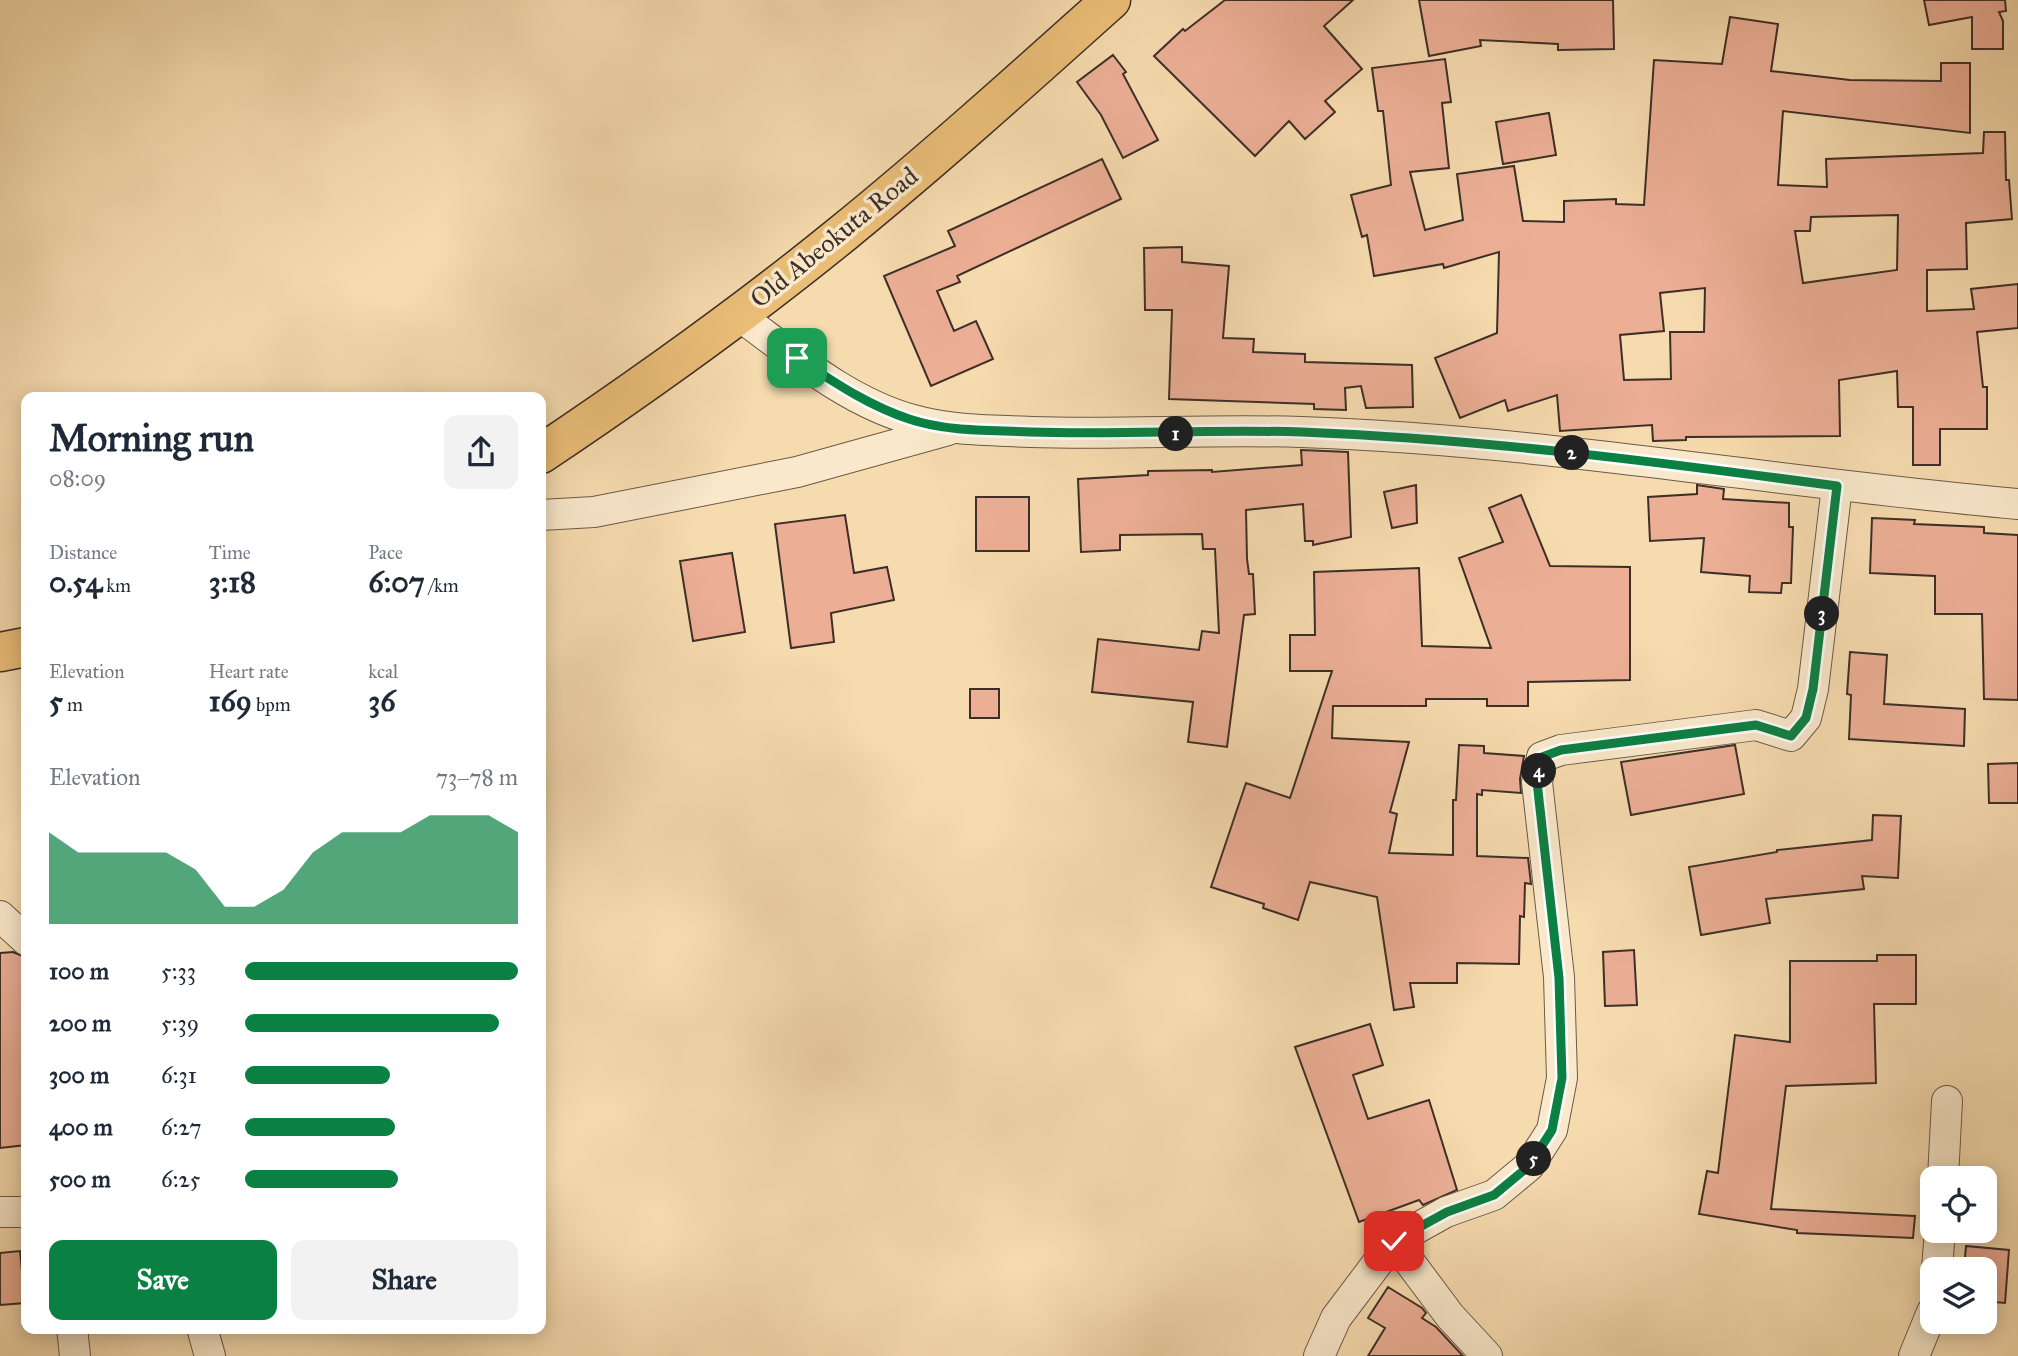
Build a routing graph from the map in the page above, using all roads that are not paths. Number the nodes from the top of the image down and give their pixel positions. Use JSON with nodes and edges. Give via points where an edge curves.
{"nodes":[{"id":1,"x":1111,"y":0,"type":"edge"},
{"id":2,"x":738,"y":315,"type":"junction"},
{"id":3,"x":952,"y":429,"type":"junction"},
{"id":4,"x":546,"y":451,"type":"edge"},
{"id":5,"x":1837,"y":486,"type":"junction"},
{"id":6,"x":2018,"y":504,"type":"edge"},
{"id":7,"x":546,"y":515,"type":"edge"},
{"id":8,"x":21,"y":648,"type":"edge"},
{"id":9,"x":0,"y":652,"type":"edge"},
{"id":10,"x":0,"y":916,"type":"edge"},
{"id":11,"x":21,"y":919,"type":"edge"},
{"id":12,"x":21,"y":935,"type":"edge"},
{"id":13,"x":1947,"y":1101,"type":"dead end"},
{"id":14,"x":1944,"y":1166,"type":"edge"},
{"id":15,"x":0,"y":1212,"type":"edge"},
{"id":16,"x":21,"y":1212,"type":"edge"},
{"id":17,"x":1394,"y":1241,"type":"junction"},
{"id":18,"x":73,"y":1334,"type":"edge"},
{"id":19,"x":204,"y":1334,"type":"edge"},
{"id":20,"x":1923,"y":1334,"type":"edge"},
{"id":21,"x":75,"y":1356,"type":"edge"},
{"id":22,"x":210,"y":1356,"type":"edge"},
{"id":23,"x":1319,"y":1356,"type":"edge"},
{"id":24,"x":1487,"y":1356,"type":"edge"},
{"id":25,"x":1914,"y":1356,"type":"edge"}],
"edges":[{"from":1,"to":2,"type":"highway","name":"Old Abeokuta Road","via":[[863,216]]},
{"from":2,"to":3,"type":"street","via":[[866,403]]},
{"from":2,"to":4,"type":"highway","name":"Old Abeokuta Road"},
{"from":3,"to":5,"type":"street","via":[[1102,434],[1300,432],[1468,443]]},
{"from":3,"to":7,"type":"street","via":[[797,472],[594,512]]},
{"from":5,"to":6,"type":"street"},
{"from":5,"to":17,"type":"street","via":[[1813,689],[1806,718],[1791,736],[1756,725],[1561,750],[1542,757],[1537,782],[1559,978],[1562,1078],[1552,1130],[1529,1166],[1494,1195],[1447,1212]]},
{"from":8,"to":9,"type":"highway"},
{"from":10,"to":11,"type":"street"},
{"from":10,"to":12,"type":"street"},
{"from":13,"to":14,"type":"street"},
{"from":15,"to":16,"type":"street"},
{"from":17,"to":23,"type":"street","via":[[1336,1318]]},
{"from":17,"to":24,"type":"street","via":[[1443,1308]]},
{"from":18,"to":21,"type":"street"},
{"from":19,"to":22,"type":"street"},
{"from":20,"to":25,"type":"street"}]}
